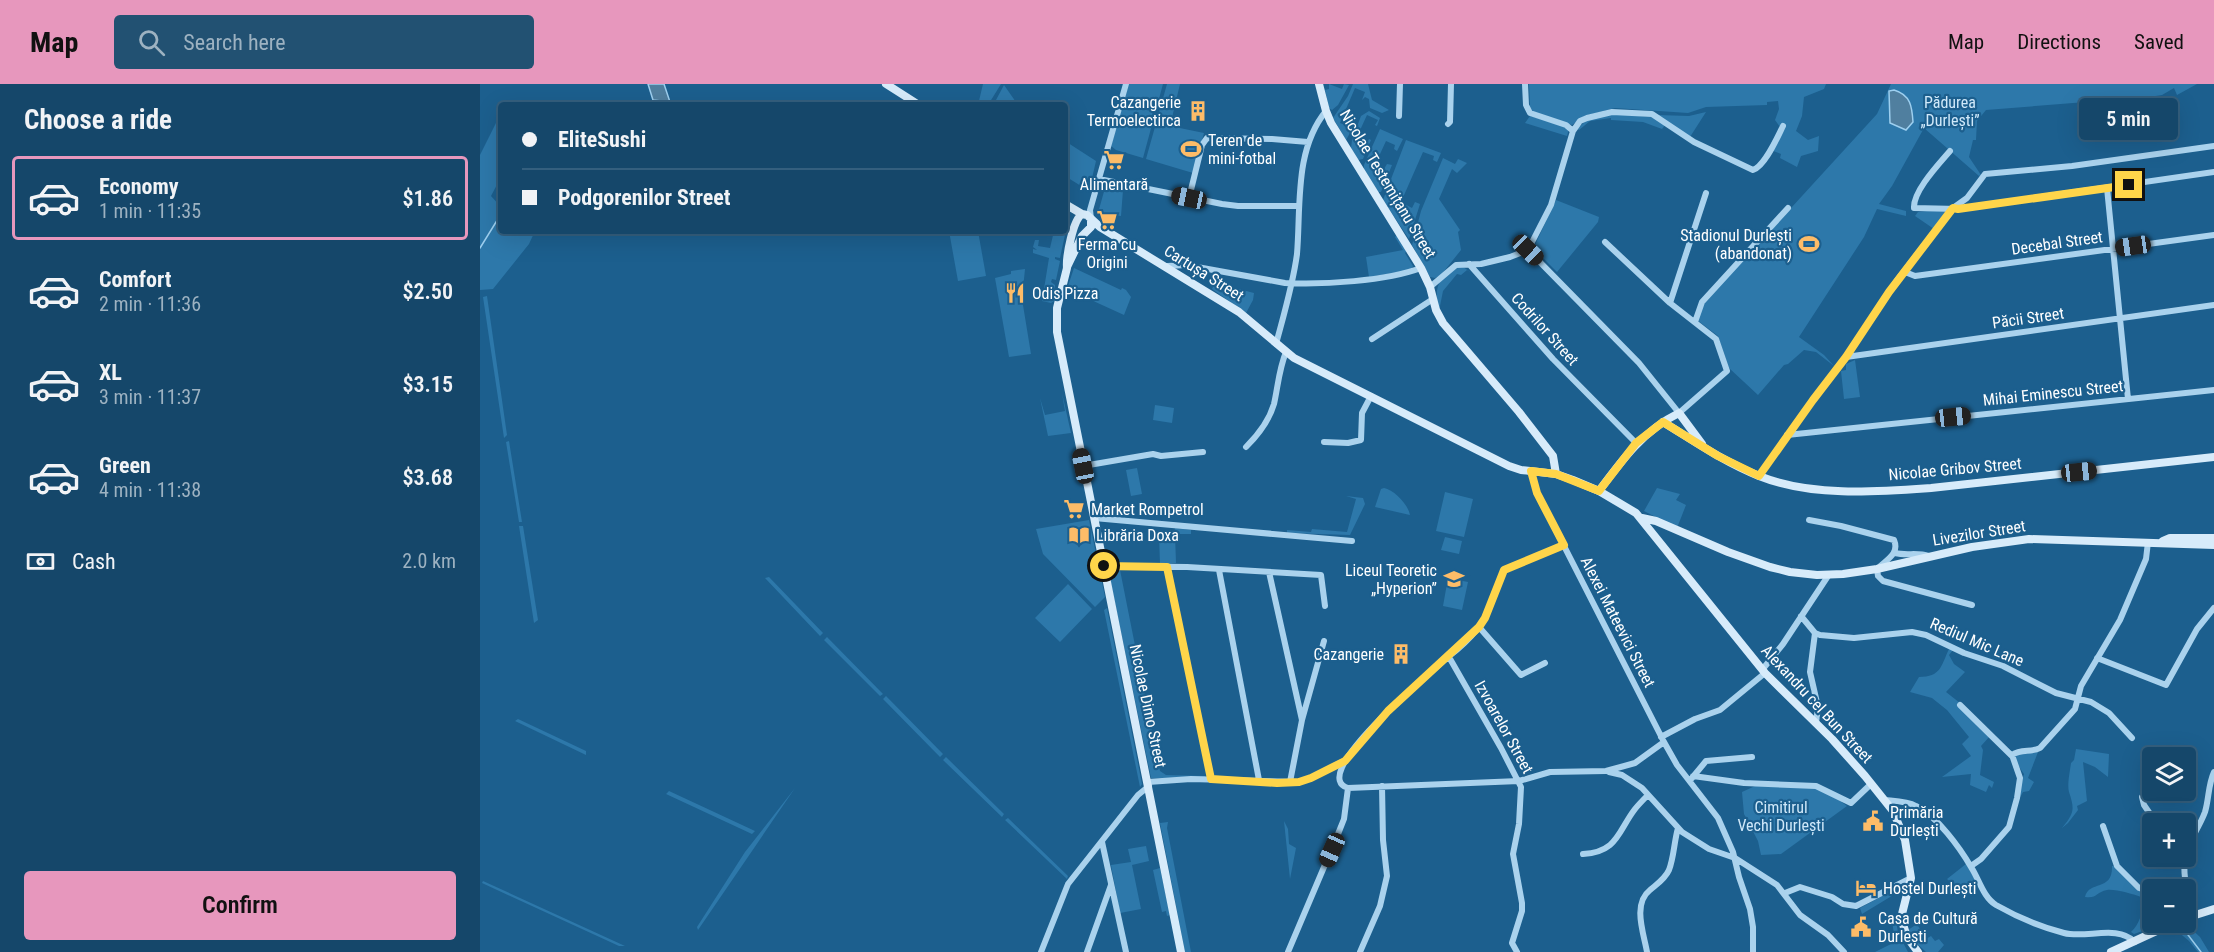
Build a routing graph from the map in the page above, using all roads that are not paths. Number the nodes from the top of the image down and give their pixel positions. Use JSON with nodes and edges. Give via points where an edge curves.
{"nodes":[{"id":1,"x":1126,"y":84,"type":"edge"},
{"id":2,"x":1319,"y":84,"type":"edge"},
{"id":3,"x":1400,"y":84,"type":"edge"},
{"id":4,"x":1451,"y":84,"type":"edge"},
{"id":5,"x":1525,"y":84,"type":"edge"},
{"id":6,"x":891,"y":86,"type":"edge"},
{"id":7,"x":915,"y":102,"type":"edge"},
{"id":8,"x":1326,"y":111,"type":"junction"},
{"id":9,"x":1399,"y":116,"type":"dead end"},
{"id":10,"x":1448,"y":124,"type":"dead end"},
{"id":11,"x":1783,"y":126,"type":"dead end"},
{"id":12,"x":1573,"y":131,"type":"junction"},
{"id":13,"x":1308,"y":142,"type":"junction"},
{"id":14,"x":2214,"y":146,"type":"edge"},
{"id":15,"x":1950,"y":151,"type":"dead end"},
{"id":16,"x":2214,"y":172,"type":"edge"},
{"id":17,"x":1099,"y":179,"type":"junction"},
{"id":18,"x":2108,"y":188,"type":"junction"},
{"id":19,"x":1706,"y":193,"type":"dead end"},
{"id":20,"x":1189,"y":198,"type":"junction"},
{"id":21,"x":1068,"y":206,"type":"edge"},
{"id":22,"x":1298,"y":206,"type":"junction"},
{"id":23,"x":1068,"y":207,"type":"edge"},
{"id":24,"x":1788,"y":208,"type":"dead end"},
{"id":25,"x":1953,"y":208,"type":"junction"},
{"id":26,"x":1087,"y":219,"type":"junction"},
{"id":27,"x":1075,"y":223,"type":"junction"},
{"id":28,"x":2214,"y":235,"type":"edge"},
{"id":29,"x":1605,"y":242,"type":"dead end"},
{"id":30,"x":2113,"y":249,"type":"junction"},
{"id":31,"x":1528,"y":250,"type":"junction"},
{"id":32,"x":1469,"y":264,"type":"junction"},
{"id":33,"x":1167,"y":266,"type":"junction"},
{"id":34,"x":1067,"y":268,"type":"junction"},
{"id":35,"x":1421,"y":268,"type":"junction"},
{"id":36,"x":1905,"y":272,"type":"junction"},
{"id":37,"x":1292,"y":284,"type":"junction"},
{"id":38,"x":1430,"y":287,"type":"junction"},
{"id":39,"x":1433,"y":299,"type":"junction"},
{"id":40,"x":1670,"y":303,"type":"junction"},
{"id":41,"x":2214,"y":305,"type":"edge"},
{"id":42,"x":2121,"y":318,"type":"junction"},
{"id":43,"x":1695,"y":322,"type":"junction"},
{"id":44,"x":1372,"y":339,"type":"dead end"},
{"id":45,"x":1276,"y":344,"type":"junction"},
{"id":46,"x":1286,"y":352,"type":"junction"},
{"id":47,"x":1846,"y":357,"type":"junction"},
{"id":48,"x":2214,"y":390,"type":"edge"},
{"id":49,"x":1371,"y":396,"type":"junction"},
{"id":50,"x":2128,"y":399,"type":"junction"},
{"id":51,"x":1679,"y":413,"type":"junction"},
{"id":52,"x":1663,"y":422,"type":"junction"},
{"id":53,"x":1787,"y":435,"type":"junction"},
{"id":54,"x":1324,"y":442,"type":"dead end"},
{"id":55,"x":1636,"y":443,"type":"junction"},
{"id":56,"x":1246,"y":447,"type":"dead end"},
{"id":57,"x":1706,"y":449,"type":"junction"},
{"id":58,"x":1203,"y":452,"type":"dead end"},
{"id":59,"x":2214,"y":457,"type":"edge"},
{"id":60,"x":1083,"y":466,"type":"junction"},
{"id":61,"x":1531,"y":471,"type":"junction"},
{"id":62,"x":1556,"y":474,"type":"junction"},
{"id":63,"x":1759,"y":476,"type":"junction"},
{"id":64,"x":1599,"y":491,"type":"junction"},
{"id":65,"x":1094,"y":518,"type":"junction"},
{"id":66,"x":1642,"y":518,"type":"junction"},
{"id":67,"x":1809,"y":520,"type":"dead end"},
{"id":68,"x":2214,"y":538,"type":"edge"},
{"id":69,"x":1352,"y":541,"type":"dead end"},
{"id":70,"x":2148,"y":542,"type":"junction"},
{"id":71,"x":2159,"y":542,"type":"junction"},
{"id":72,"x":2214,"y":544,"type":"edge"},
{"id":73,"x":1564,"y":545,"type":"junction"},
{"id":74,"x":1895,"y":553,"type":"junction"},
{"id":75,"x":1929,"y":556,"type":"junction"},
{"id":76,"x":1104,"y":566,"type":"junction"},
{"id":77,"x":1167,"y":567,"type":"junction"},
{"id":78,"x":1876,"y":569,"type":"junction"},
{"id":79,"x":1219,"y":570,"type":"junction"},
{"id":80,"x":1269,"y":572,"type":"junction"},
{"id":81,"x":1828,"y":576,"type":"junction"},
{"id":82,"x":1972,"y":605,"type":"dead end"},
{"id":83,"x":1324,"y":606,"type":"dead end"},
{"id":84,"x":2214,"y":608,"type":"edge"},
{"id":85,"x":1801,"y":616,"type":"junction"},
{"id":86,"x":1479,"y":627,"type":"junction"},
{"id":87,"x":1815,"y":633,"type":"junction"},
{"id":88,"x":1324,"y":641,"type":"dead end"},
{"id":89,"x":1449,"y":657,"type":"junction"},
{"id":90,"x":2097,"y":658,"type":"junction"},
{"id":91,"x":1545,"y":663,"type":"dead end"},
{"id":92,"x":1763,"y":672,"type":"junction"},
{"id":93,"x":2078,"y":698,"type":"junction"},
{"id":94,"x":1960,"y":705,"type":"dead end"},
{"id":95,"x":1302,"y":720,"type":"junction"},
{"id":96,"x":1816,"y":723,"type":"junction"},
{"id":97,"x":2132,"y":738,"type":"dead end"},
{"id":98,"x":1662,"y":740,"type":"junction"},
{"id":99,"x":1752,"y":756,"type":"dead end"},
{"id":100,"x":2012,"y":756,"type":"junction"},
{"id":101,"x":1345,"y":761,"type":"junction"},
{"id":102,"x":1606,"y":771,"type":"junction"},
{"id":103,"x":2214,"y":772,"type":"edge"},
{"id":104,"x":1691,"y":778,"type":"junction"},
{"id":105,"x":1211,"y":779,"type":"junction"},
{"id":106,"x":1259,"y":780,"type":"junction"},
{"id":107,"x":1519,"y":781,"type":"junction"},
{"id":108,"x":1290,"y":782,"type":"junction"},
{"id":109,"x":1148,"y":784,"type":"junction"},
{"id":110,"x":1871,"y":784,"type":"junction"},
{"id":111,"x":1382,"y":786,"type":"junction"},
{"id":112,"x":1347,"y":788,"type":"junction"},
{"id":113,"x":1648,"y":795,"type":"junction"},
{"id":114,"x":1885,"y":800,"type":"junction"},
{"id":115,"x":2214,"y":806,"type":"edge"},
{"id":116,"x":2206,"y":808,"type":"junction"},
{"id":117,"x":2196,"y":825,"type":"edge"},
{"id":118,"x":2103,"y":826,"type":"dead end"},
{"id":119,"x":1678,"y":828,"type":"junction"},
{"id":120,"x":1102,"y":842,"type":"junction"},
{"id":121,"x":1583,"y":854,"type":"dead end"},
{"id":122,"x":1735,"y":858,"type":"junction"},
{"id":123,"x":1971,"y":866,"type":"junction"},
{"id":124,"x":1911,"y":878,"type":"junction"},
{"id":125,"x":1111,"y":885,"type":"junction"},
{"id":126,"x":2142,"y":889,"type":"edge"},
{"id":127,"x":1785,"y":893,"type":"junction"},
{"id":128,"x":2214,"y":909,"type":"edge"},
{"id":129,"x":2196,"y":914,"type":"edge"},
{"id":130,"x":2153,"y":933,"type":"edge"},
{"id":131,"x":2135,"y":942,"type":"junction"},
{"id":132,"x":2126,"y":949,"type":"edge"},
{"id":133,"x":1041,"y":952,"type":"edge"},
{"id":134,"x":1087,"y":952,"type":"edge"},
{"id":135,"x":1126,"y":952,"type":"edge"},
{"id":136,"x":1181,"y":952,"type":"edge"},
{"id":137,"x":1288,"y":952,"type":"edge"},
{"id":138,"x":1360,"y":952,"type":"edge"},
{"id":139,"x":1517,"y":952,"type":"edge"},
{"id":140,"x":1647,"y":952,"type":"edge"},
{"id":141,"x":1753,"y":952,"type":"edge"},
{"id":142,"x":1844,"y":952,"type":"edge"},
{"id":143,"x":1918,"y":952,"type":"edge"},
{"id":144,"x":2111,"y":952,"type":"edge"}],
"edges":[{"from":1,"to":17,"type":"street","name":"Nicolae Dimo Street"},
{"from":2,"to":8,"type":"street","name":"Nicolae Testemițanu Street"},
{"from":3,"to":9,"type":"street"},
{"from":4,"to":10,"type":"street"},
{"from":5,"to":12,"type":"street","via":[[1530,113]]},
{"from":6,"to":7,"type":"street"},
{"from":8,"to":13,"type":"street"},
{"from":8,"to":35,"type":"street","name":"Nicolae Testemițanu Street"},
{"from":11,"to":12,"type":"street","via":[[1755,170],[1694,142],[1652,114],[1612,112],[1580,121]]},
{"from":12,"to":31,"type":"street","via":[[1551,204]]},
{"from":13,"to":20,"type":"street","via":[[1205,140]]},
{"from":13,"to":22,"type":"street"},
{"from":14,"to":25,"type":"street","via":[[1989,173]]},
{"from":15,"to":25,"type":"street","via":[[1921,188],[1913,205],[1917,209]]},
{"from":16,"to":18,"type":"street"},
{"from":17,"to":20,"type":"street"},
{"from":17,"to":26,"type":"street","name":"Nicolae Dimo Street"},
{"from":18,"to":25,"type":"street"},
{"from":18,"to":30,"type":"street"},
{"from":19,"to":40,"type":"street"},
{"from":20,"to":22,"type":"street","via":[[1238,206]]},
{"from":21,"to":26,"type":"street","name":"Cartușa Street"},
{"from":22,"to":37,"type":"street"},
{"from":23,"to":27,"type":"street","name":"Cartușa Street"},
{"from":24,"to":43,"type":"street","via":[[1702,302]]},
{"from":25,"to":36,"type":"street"},
{"from":26,"to":27,"type":"street","via":[[1077,217]]},
{"from":26,"to":27,"type":"street","via":[[1078,229]]},
{"from":26,"to":33,"type":"street","name":"Cartușa Street"},
{"from":26,"to":34,"type":"street","name":"Nicolae Dimo Street"},
{"from":27,"to":34,"type":"street","name":"Nicolae Dimo Street"},
{"from":28,"to":30,"type":"street","name":"Decebal Street"},
{"from":29,"to":40,"type":"street"},
{"from":30,"to":36,"type":"street","name":"Decebal Street","via":[[1915,276]]},
{"from":30,"to":42,"type":"street"},
{"from":31,"to":32,"type":"street"},
{"from":31,"to":51,"type":"street","via":[[1632,355]]},
{"from":32,"to":38,"type":"street","via":[[1455,265]]},
{"from":32,"to":55,"type":"street","name":"Codrilor Street","via":[[1553,359]]},
{"from":33,"to":37,"type":"street","via":[[1186,265]]},
{"from":33,"to":45,"type":"street","name":"Cartușa Street","via":[[1239,312]]},
{"from":34,"to":60,"type":"street","name":"Nicolae Dimo Street","via":[[1056,314],[1057,332]]},
{"from":35,"to":37,"type":"street","via":[[1351,281]]},
{"from":35,"to":38,"type":"street","name":"Nicolae Testemițanu Street"},
{"from":36,"to":47,"type":"street"},
{"from":37,"to":45,"type":"street"},
{"from":38,"to":39,"type":"street","name":"Nicolae Testemițanu Street"},
{"from":39,"to":44,"type":"street"},
{"from":39,"to":62,"type":"street","name":"Nicolae Testemițanu Street","via":[[1443,323],[1553,456]]},
{"from":40,"to":43,"type":"street"},
{"from":41,"to":42,"type":"street","name":"Păcii Street"},
{"from":42,"to":47,"type":"street","name":"Păcii Street"},
{"from":42,"to":50,"type":"street"},
{"from":43,"to":51,"type":"street","via":[[1716,339],[1727,371]]},
{"from":45,"to":46,"type":"street","name":"Cartușa Street"},
{"from":46,"to":49,"type":"street","name":"Cartușa Street"},
{"from":46,"to":56,"type":"street","via":[[1270,415]]},
{"from":47,"to":53,"type":"street"},
{"from":48,"to":50,"type":"street","name":"Mihai Eminescu Street"},
{"from":49,"to":54,"type":"street","via":[[1362,413],[1361,440]]},
{"from":49,"to":61,"type":"street","name":"Cartușa Street","via":[[1509,466]]},
{"from":50,"to":53,"type":"street","name":"Mihai Eminescu Street"},
{"from":51,"to":52,"type":"street"},
{"from":51,"to":57,"type":"street","name":"Nicolae Gribov Street"},
{"from":52,"to":55,"type":"street"},
{"from":52,"to":57,"type":"street","name":"Nicolae Gribov Street"},
{"from":53,"to":63,"type":"street"},
{"from":55,"to":64,"type":"street"},
{"from":57,"to":63,"type":"street","name":"Nicolae Gribov Street"},
{"from":58,"to":60,"type":"street","via":[[1153,454]]},
{"from":59,"to":63,"type":"street","name":"Nicolae Gribov Street","via":[[1897,491],[1818,490]]},
{"from":60,"to":65,"type":"street","name":"Nicolae Dimo Street"},
{"from":61,"to":62,"type":"street","name":"Cartușa Street"},
{"from":61,"to":73,"type":"street","name":"Alexei Mateevici Street","via":[[1537,493]]},
{"from":62,"to":64,"type":"street","name":"Alexandru cel Bun Street"},
{"from":64,"to":66,"type":"street","name":"Alexandru cel Bun Street"},
{"from":65,"to":69,"type":"street"},
{"from":65,"to":76,"type":"street","name":"Nicolae Dimo Street"},
{"from":66,"to":81,"type":"street","name":"Livezilor Street","via":[[1779,569]]},
{"from":66,"to":92,"type":"street","name":"Alexandru cel Bun Street"},
{"from":67,"to":74,"type":"street","via":[[1892,539]]},
{"from":68,"to":71,"type":"street","name":"Livezilor Street","via":[[2170,538]]},
{"from":70,"to":71,"type":"street","name":"Livezilor Street"},
{"from":70,"to":75,"type":"street","name":"Livezilor Street","via":[[2029,539]]},
{"from":70,"to":90,"type":"street","via":[[2146,559],[2120,620]]},
{"from":71,"to":72,"type":"street","name":"Livezilor Street"},
{"from":73,"to":86,"type":"street","via":[[1504,570]]},
{"from":73,"to":98,"type":"street","name":"Alexei Mateevici Street"},
{"from":74,"to":75,"type":"street"},
{"from":74,"to":78,"type":"street"},
{"from":75,"to":78,"type":"street","name":"Livezilor Street"},
{"from":76,"to":77,"type":"street"},
{"from":76,"to":109,"type":"street","name":"Nicolae Dimo Street"},
{"from":77,"to":79,"type":"street"},
{"from":77,"to":105,"type":"street"},
{"from":78,"to":81,"type":"street","name":"Livezilor Street"},
{"from":78,"to":82,"type":"street","via":[[1885,582]]},
{"from":79,"to":80,"type":"street"},
{"from":79,"to":106,"type":"street"},
{"from":80,"to":83,"type":"street","via":[[1321,575]]},
{"from":80,"to":95,"type":"street"},
{"from":81,"to":85,"type":"street"},
{"from":84,"to":90,"type":"street","via":[[2197,629],[2168,683],[2163,685]]},
{"from":85,"to":87,"type":"street"},
{"from":85,"to":92,"type":"street"},
{"from":86,"to":89,"type":"street"},
{"from":86,"to":91,"type":"street","via":[[1521,675]]},
{"from":87,"to":93,"type":"street","name":"Rediul Mic Lane","via":[[1854,638],[1920,633],[2003,666],[2056,693]]},
{"from":87,"to":96,"type":"street","via":[[1810,672],[1818,707]]},
{"from":88,"to":95,"type":"street"},
{"from":89,"to":101,"type":"street","via":[[1388,711]]},
{"from":89,"to":107,"type":"street","name":"Izvoarelor Street"},
{"from":90,"to":93,"type":"street"},
{"from":92,"to":96,"type":"street","name":"Alexandru cel Bun Street"},
{"from":92,"to":98,"type":"street","via":[[1720,710],[1695,719]]},
{"from":93,"to":97,"type":"street","name":"Rediul Mic Lane","via":[[2104,710]]},
{"from":93,"to":100,"type":"street","via":[[2073,712],[2040,748],[2018,751]]},
{"from":94,"to":100,"type":"street"},
{"from":95,"to":108,"type":"street"},
{"from":96,"to":110,"type":"street","name":"Alexandru cel Bun Street"},
{"from":98,"to":102,"type":"street","via":[[1635,763]]},
{"from":98,"to":104,"type":"street","name":"Alexei Mateevici Street","via":[[1677,765]]},
{"from":99,"to":104,"type":"street","via":[[1706,761]]},
{"from":100,"to":123,"type":"street","via":[[2020,778],[2008,827]]},
{"from":101,"to":108,"type":"street","via":[[1311,778]]},
{"from":101,"to":112,"type":"street","via":[[1340,783]]},
{"from":102,"to":107,"type":"street","via":[[1550,772]]},
{"from":102,"to":113,"type":"street","via":[[1628,778]]},
{"from":103,"to":116,"type":"street"},
{"from":104,"to":110,"type":"street","via":[[1816,786],[1851,802]]},
{"from":104,"to":122,"type":"street","name":"Alexei Mateevici Street","via":[[1718,818]]},
{"from":105,"to":106,"type":"street"},
{"from":105,"to":109,"type":"street"},
{"from":106,"to":108,"type":"street"},
{"from":107,"to":111,"type":"street"},
{"from":107,"to":139,"type":"street","name":"Izvoarelor Street","via":[[1522,796],[1513,859],[1522,911],[1512,944]]},
{"from":109,"to":120,"type":"street"},
{"from":109,"to":136,"type":"street","name":"Nicolae Dimo Street"},
{"from":110,"to":114,"type":"street","name":"Alexandru cel Bun Street"},
{"from":111,"to":112,"type":"street"},
{"from":111,"to":138,"type":"street","via":[[1386,882]]},
{"from":112,"to":137,"type":"street","via":[[1344,819]]},
{"from":113,"to":119,"type":"street"},
{"from":113,"to":121,"type":"street","via":[[1619,837],[1600,851]]},
{"from":114,"to":123,"type":"street","via":[[1921,809]]},
{"from":114,"to":124,"type":"street","name":"Alexandru cel Bun Street","via":[[1905,840]]},
{"from":115,"to":116,"type":"street"},
{"from":116,"to":117,"type":"street"},
{"from":118,"to":126,"type":"street","via":[[2117,866]]},
{"from":119,"to":122,"type":"street","via":[[1709,849]]},
{"from":119,"to":140,"type":"street","via":[[1669,870],[1646,893],[1641,907]]},
{"from":120,"to":125,"type":"street"},
{"from":120,"to":133,"type":"street","via":[[1065,890]]},
{"from":122,"to":127,"type":"street"},
{"from":122,"to":141,"type":"street","name":"Alexei Mateevici Street","via":[[1750,909]]},
{"from":123,"to":131,"type":"street","via":[[1991,901],[2031,922],[2066,933],[2128,936]]},
{"from":124,"to":127,"type":"street","via":[[1856,906],[1800,887]]},
{"from":124,"to":143,"type":"street","name":"Alexandru cel Bun Street","via":[[1901,918],[1907,937]]},
{"from":125,"to":134,"type":"street"},
{"from":125,"to":135,"type":"street"},
{"from":127,"to":142,"type":"street","via":[[1800,915]]},
{"from":128,"to":129,"type":"street"},
{"from":130,"to":131,"type":"street"},
{"from":131,"to":132,"type":"street"},
{"from":132,"to":144,"type":"street"}]}
